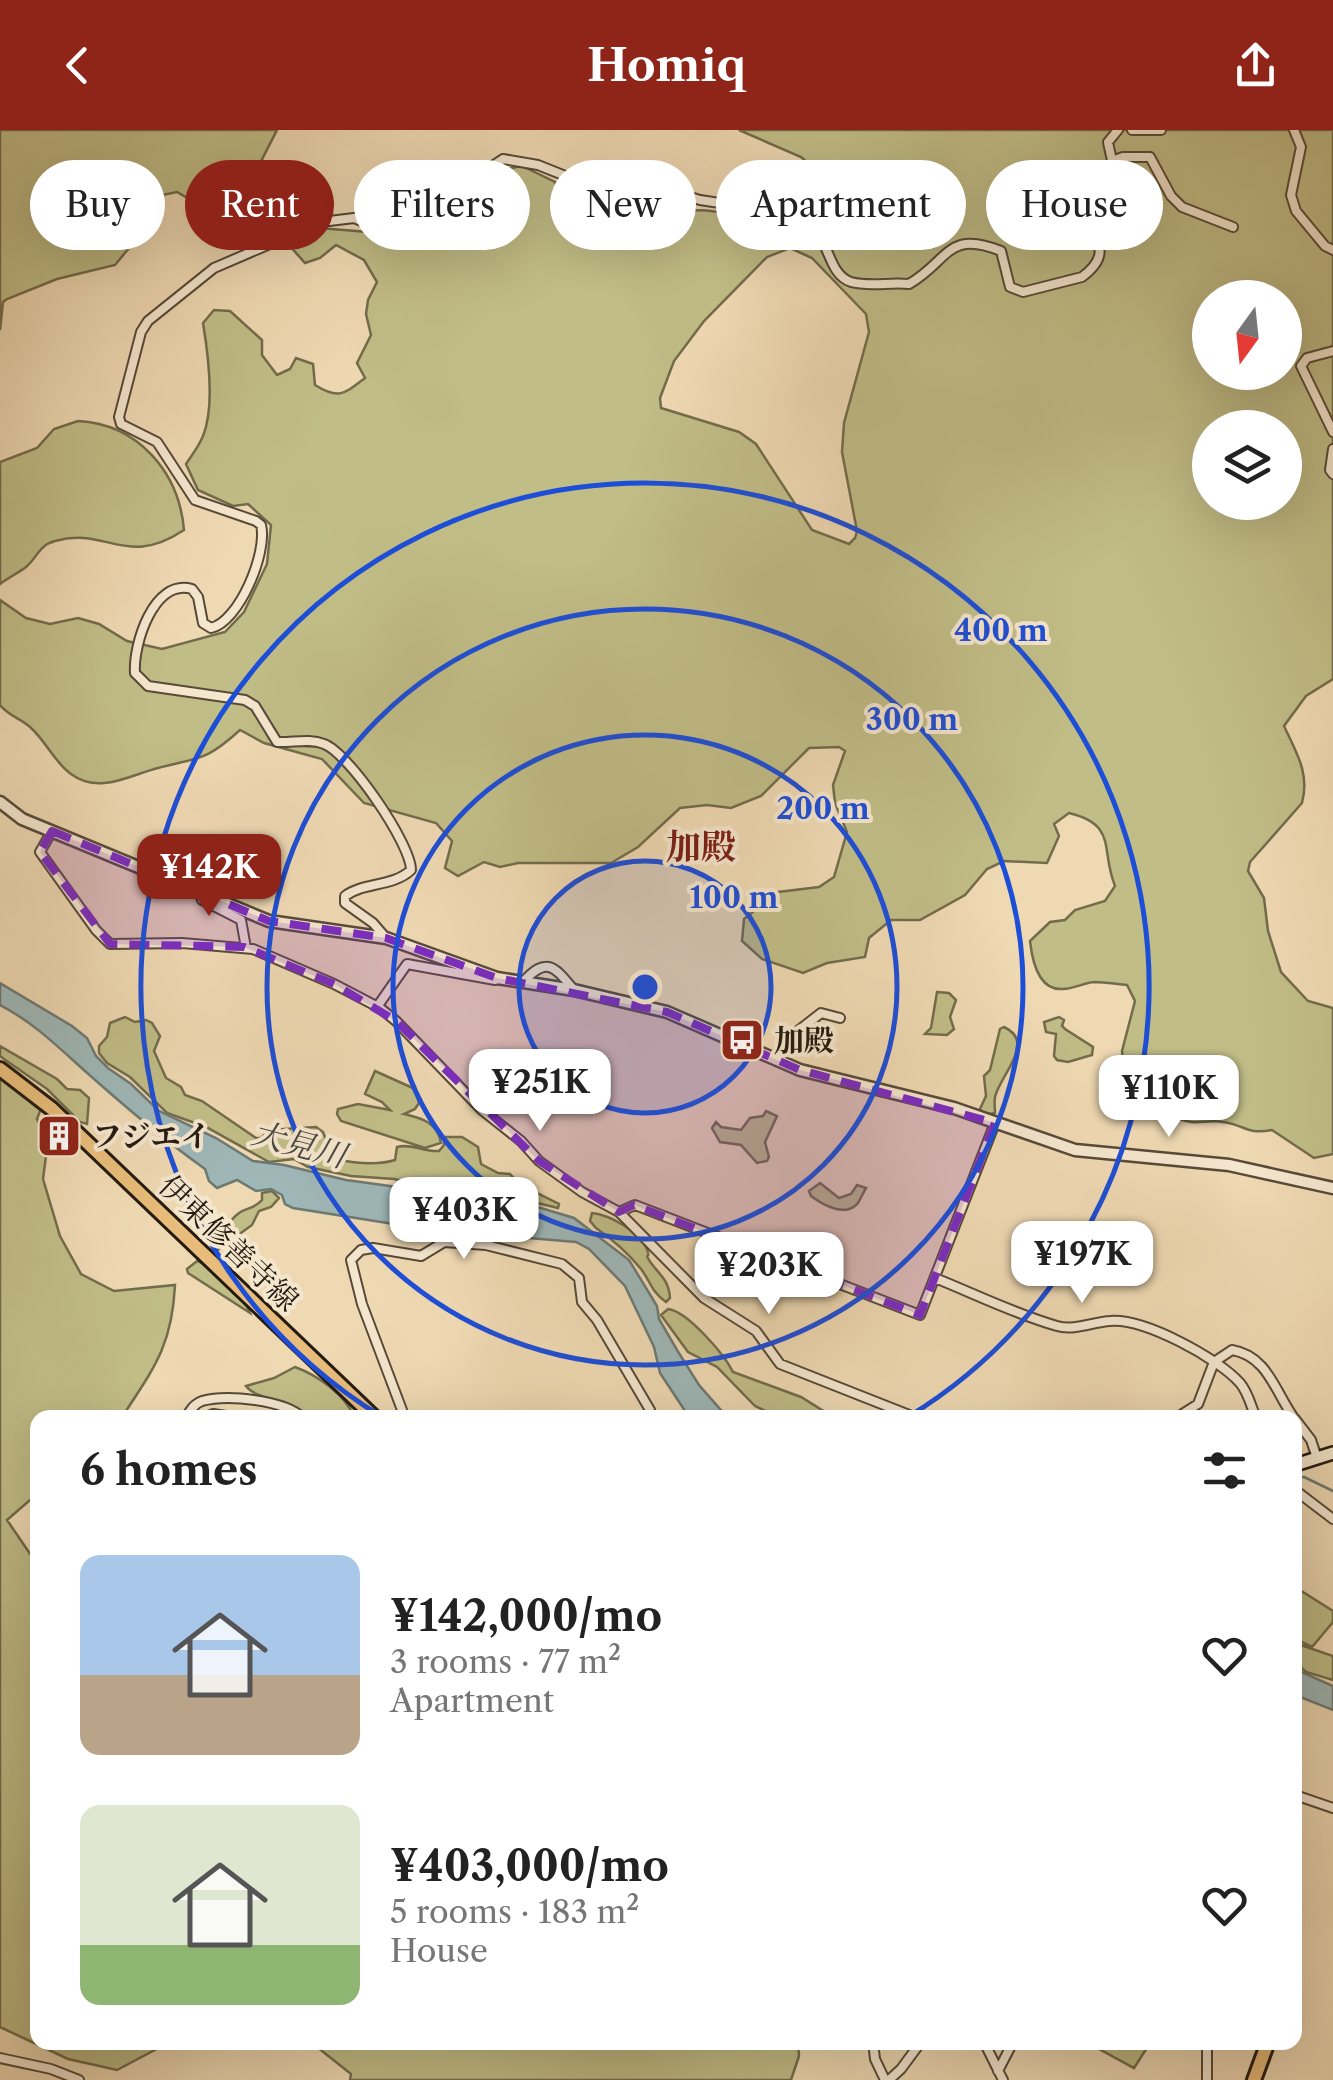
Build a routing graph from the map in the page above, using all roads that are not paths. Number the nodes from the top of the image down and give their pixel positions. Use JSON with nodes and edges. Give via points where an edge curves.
{"nodes":[{"id":1,"x":1118,"y":130,"type":"edge"},
{"id":2,"x":1132,"y":130,"type":"edge"},
{"id":3,"x":1161,"y":130,"type":"edge"},
{"id":4,"x":1294,"y":130,"type":"edge"},
{"id":5,"x":1112,"y":160,"type":"edge"},
{"id":6,"x":1115,"y":160,"type":"edge"},
{"id":7,"x":1152,"y":160,"type":"edge"},
{"id":8,"x":1163,"y":181,"type":"edge"},
{"id":9,"x":1233,"y":228,"type":"dead end"},
{"id":10,"x":986,"y":246,"type":"edge"},
{"id":11,"x":998,"y":250,"type":"edge"},
{"id":12,"x":1100,"y":250,"type":"edge"},
{"id":13,"x":1333,"y":250,"type":"edge"},
{"id":14,"x":1333,"y":351,"type":"edge"},
{"id":15,"x":1333,"y":432,"type":"edge"},
{"id":16,"x":1333,"y":448,"type":"edge"},
{"id":17,"x":1333,"y":474,"type":"edge"},
{"id":18,"x":0,"y":802,"type":"edge"},
{"id":19,"x":52,"y":831,"type":"junction"},
{"id":20,"x":200,"y":894,"type":"junction"},
{"id":21,"x":386,"y":938,"type":"junction"},
{"id":22,"x":246,"y":948,"type":"junction"},
{"id":23,"x":500,"y":979,"type":"junction"},
{"id":24,"x":523,"y":982,"type":"junction"},
{"id":25,"x":574,"y":990,"type":"junction"},
{"id":26,"x":377,"y":1007,"type":"junction"},
{"id":27,"x":840,"y":1018,"type":"dead end"},
{"id":28,"x":773,"y":1059,"type":"junction"},
{"id":29,"x":0,"y":1069,"type":"edge"},
{"id":30,"x":995,"y":1122,"type":"junction"},
{"id":31,"x":1333,"y":1188,"type":"edge"},
{"id":32,"x":619,"y":1212,"type":"junction"},
{"id":33,"x":935,"y":1278,"type":"junction"},
{"id":34,"x":1214,"y":1362,"type":"junction"},
{"id":35,"x":193,"y":1410,"type":"edge"},
{"id":36,"x":293,"y":1410,"type":"edge"},
{"id":37,"x":367,"y":1410,"type":"edge"},
{"id":38,"x":403,"y":1410,"type":"edge"},
{"id":39,"x":650,"y":1410,"type":"edge"},
{"id":40,"x":896,"y":1410,"type":"edge"},
{"id":41,"x":1189,"y":1410,"type":"edge"},
{"id":42,"x":1253,"y":1410,"type":"edge"},
{"id":43,"x":1289,"y":1410,"type":"edge"},
{"id":44,"x":1302,"y":1428,"type":"edge"},
{"id":45,"x":1333,"y":1453,"type":"edge"},
{"id":46,"x":1317,"y":1458,"type":"junction"},
{"id":47,"x":1302,"y":1463,"type":"edge"},
{"id":48,"x":1302,"y":1495,"type":"edge"},
{"id":49,"x":1333,"y":1519,"type":"edge"},
{"id":50,"x":1302,"y":1798,"type":"edge"},
{"id":51,"x":1333,"y":1808,"type":"edge"},
{"id":52,"x":873,"y":2050,"type":"edge"},
{"id":53,"x":916,"y":2050,"type":"edge"},
{"id":54,"x":988,"y":2050,"type":"edge"},
{"id":55,"x":1009,"y":2050,"type":"edge"},
{"id":56,"x":1207,"y":2050,"type":"edge"},
{"id":57,"x":1265,"y":2050,"type":"edge"},
{"id":58,"x":0,"y":2058,"type":"edge"},
{"id":59,"x":998,"y":2070,"type":"junction"},
{"id":60,"x":79,"y":2080,"type":"edge"},
{"id":61,"x":887,"y":2080,"type":"edge"},
{"id":62,"x":1002,"y":2080,"type":"edge"},
{"id":63,"x":1207,"y":2080,"type":"edge"},
{"id":64,"x":1254,"y":2080,"type":"edge"}],
"edges":[{"from":1,"to":5,"type":"street","via":[[1108,142]]},
{"from":2,"to":3,"type":"street"},
{"from":4,"to":13,"type":"street","via":[[1301,147],[1291,195],[1296,210]]},
{"from":6,"to":7,"type":"street"},
{"from":8,"to":9,"type":"street","via":[[1182,206]]},
{"from":10,"to":21,"type":"street","via":[[958,244],[908,284],[852,282],[837,271],[819,230],[797,215],[667,190],[582,184],[504,159],[476,189],[442,202],[411,233],[390,233],[354,218],[320,222],[214,268],[148,321],[121,424],[157,442],[194,500],[256,522],[263,544],[257,567],[222,625],[203,623],[192,589],[168,594],[141,629],[135,673],[148,686],[246,700],[277,742],[320,742],[342,756],[411,860],[403,877],[345,896]]},
{"from":11,"to":12,"type":"street","via":[[1010,288],[1023,292],[1082,277]]},
{"from":14,"to":15,"type":"street","via":[[1306,358],[1301,366]]},
{"from":16,"to":17,"type":"street"},
{"from":18,"to":19,"type":"street"},
{"from":19,"to":20,"type":"street"},
{"from":19,"to":22,"type":"street","via":[[40,852],[105,940]]},
{"from":20,"to":21,"type":"street","via":[[269,922]]},
{"from":20,"to":22,"type":"street","via":[[242,920]]},
{"from":21,"to":23,"type":"street"},
{"from":22,"to":26,"type":"street"},
{"from":23,"to":24,"type":"street"},
{"from":23,"to":26,"type":"street","via":[[407,964]]},
{"from":24,"to":25,"type":"street"},
{"from":24,"to":25,"type":"street","via":[[547,966]]},
{"from":25,"to":28,"type":"street","via":[[667,1012]]},
{"from":26,"to":32,"type":"street","via":[[538,1161]]},
{"from":27,"to":28,"type":"street","via":[[822,1013]]},
{"from":28,"to":30,"type":"street"},
{"from":29,"to":37,"type":"main road","name":"伊東修善寺線","via":[[52,1109]]},
{"from":30,"to":31,"type":"street","via":[[1075,1150],[1229,1165]]},
{"from":30,"to":33,"type":"street"},
{"from":32,"to":33,"type":"street","via":[[635,1205],[920,1315]]},
{"from":32,"to":40,"type":"street","via":[[704,1298],[756,1331],[780,1364]]},
{"from":33,"to":34,"type":"street","via":[[1058,1327],[1110,1320],[1144,1325]]},
{"from":34,"to":41,"type":"street","via":[[1198,1404]]},
{"from":34,"to":42,"type":"street","via":[[1244,1388]]},
{"from":34,"to":43,"type":"street","via":[[1232,1350],[1248,1356],[1268,1372]]},
{"from":35,"to":36,"type":"street","via":[[201,1401],[232,1400]]},
{"from":38,"to":39,"type":"street","via":[[351,1260],[373,1248],[421,1256],[444,1242],[562,1264],[579,1278],[584,1306]]},
{"from":44,"to":46,"type":"street"},
{"from":45,"to":46,"type":"main road"},
{"from":46,"to":47,"type":"main road"},
{"from":48,"to":49,"type":"street"},
{"from":50,"to":51,"type":"street"},
{"from":52,"to":61,"type":"street"},
{"from":53,"to":61,"type":"street"},
{"from":54,"to":59,"type":"street"},
{"from":55,"to":59,"type":"street"},
{"from":56,"to":63,"type":"street"},
{"from":57,"to":64,"type":"main road"},
{"from":58,"to":60,"type":"street"},
{"from":59,"to":62,"type":"street"}]}
